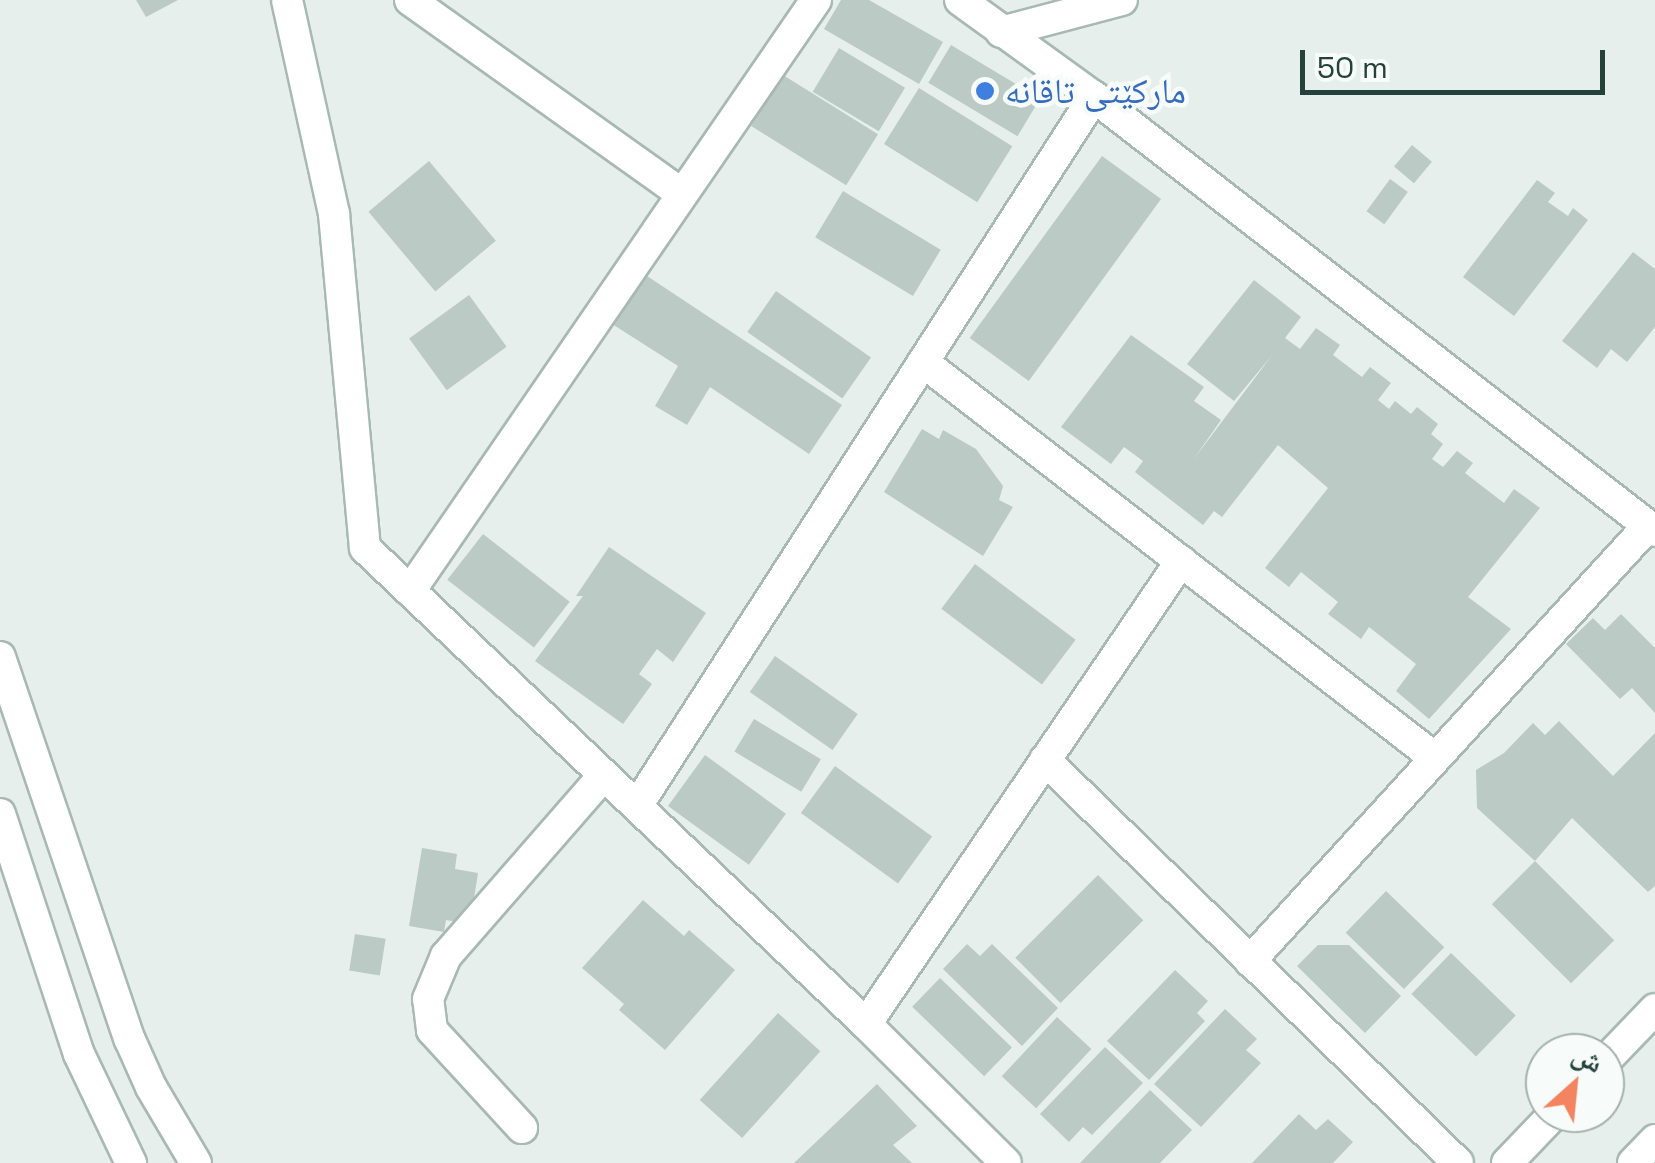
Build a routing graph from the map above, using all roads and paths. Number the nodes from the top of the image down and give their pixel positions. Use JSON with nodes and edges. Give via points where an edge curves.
{"nodes":[{"id":1,"x":287,"y":0,"type":"edge"},
{"id":2,"x":410,"y":0,"type":"edge"},
{"id":3,"x":816,"y":0,"type":"edge"},
{"id":4,"x":960,"y":0,"type":"edge"},
{"id":5,"x":1122,"y":0,"type":"edge"},
{"id":6,"x":1001,"y":32,"type":"junction"},
{"id":7,"x":1094,"y":97,"type":"junction"},
{"id":8,"x":682,"y":194,"type":"junction"},
{"id":9,"x":923,"y":362,"type":"junction"},
{"id":10,"x":1651,"y":528,"type":"edge"},
{"id":11,"x":1180,"y":561,"type":"junction"},
{"id":12,"x":410,"y":590,"type":"junction"},
{"id":13,"x":0,"y":657,"type":"edge"},
{"id":14,"x":1435,"y":758,"type":"junction"},
{"id":15,"x":1045,"y":760,"type":"junction"},
{"id":16,"x":604,"y":775,"type":"junction"},
{"id":17,"x":637,"y":806,"type":"junction"},
{"id":18,"x":0,"y":814,"type":"edge"},
{"id":19,"x":1250,"y":961,"type":"junction"},
{"id":20,"x":1655,"y":1009,"type":"edge"},
{"id":21,"x":866,"y":1024,"type":"junction"},
{"id":22,"x":1625,"y":1040,"type":"edge"},
{"id":23,"x":522,"y":1128,"type":"dead end"},
{"id":24,"x":1536,"y":1133,"type":"edge"},
{"id":25,"x":1655,"y":1140,"type":"edge"},
{"id":26,"x":131,"y":1163,"type":"edge"},
{"id":27,"x":196,"y":1163,"type":"edge"},
{"id":28,"x":1006,"y":1163,"type":"edge"},
{"id":29,"x":1458,"y":1163,"type":"edge"},
{"id":30,"x":1507,"y":1163,"type":"edge"},
{"id":31,"x":1634,"y":1163,"type":"edge"}],
"edges":[{"from":1,"to":12,"type":"street","via":[[334,214],[365,548]]},
{"from":2,"to":8,"type":"street"},
{"from":3,"to":8,"type":"street"},
{"from":4,"to":6,"type":"street"},
{"from":5,"to":6,"type":"street"},
{"from":6,"to":7,"type":"street"},
{"from":7,"to":9,"type":"street"},
{"from":7,"to":10,"type":"street"},
{"from":8,"to":12,"type":"street"},
{"from":9,"to":11,"type":"street"},
{"from":9,"to":17,"type":"street"},
{"from":10,"to":14,"type":"street"},
{"from":11,"to":14,"type":"street"},
{"from":11,"to":15,"type":"street"},
{"from":12,"to":16,"type":"street"},
{"from":13,"to":27,"type":"street","via":[[130,1040]]},
{"from":14,"to":19,"type":"street"},
{"from":15,"to":19,"type":"street"},
{"from":15,"to":21,"type":"street"},
{"from":16,"to":17,"type":"street"},
{"from":16,"to":23,"type":"street","via":[[446,956],[428,999],[432,1030]]},
{"from":17,"to":21,"type":"street"},
{"from":18,"to":26,"type":"street","via":[[80,1054]]},
{"from":19,"to":29,"type":"street"},
{"from":20,"to":22,"type":"street"},
{"from":21,"to":28,"type":"street"},
{"from":24,"to":30,"type":"street"},
{"from":25,"to":31,"type":"street"}]}
